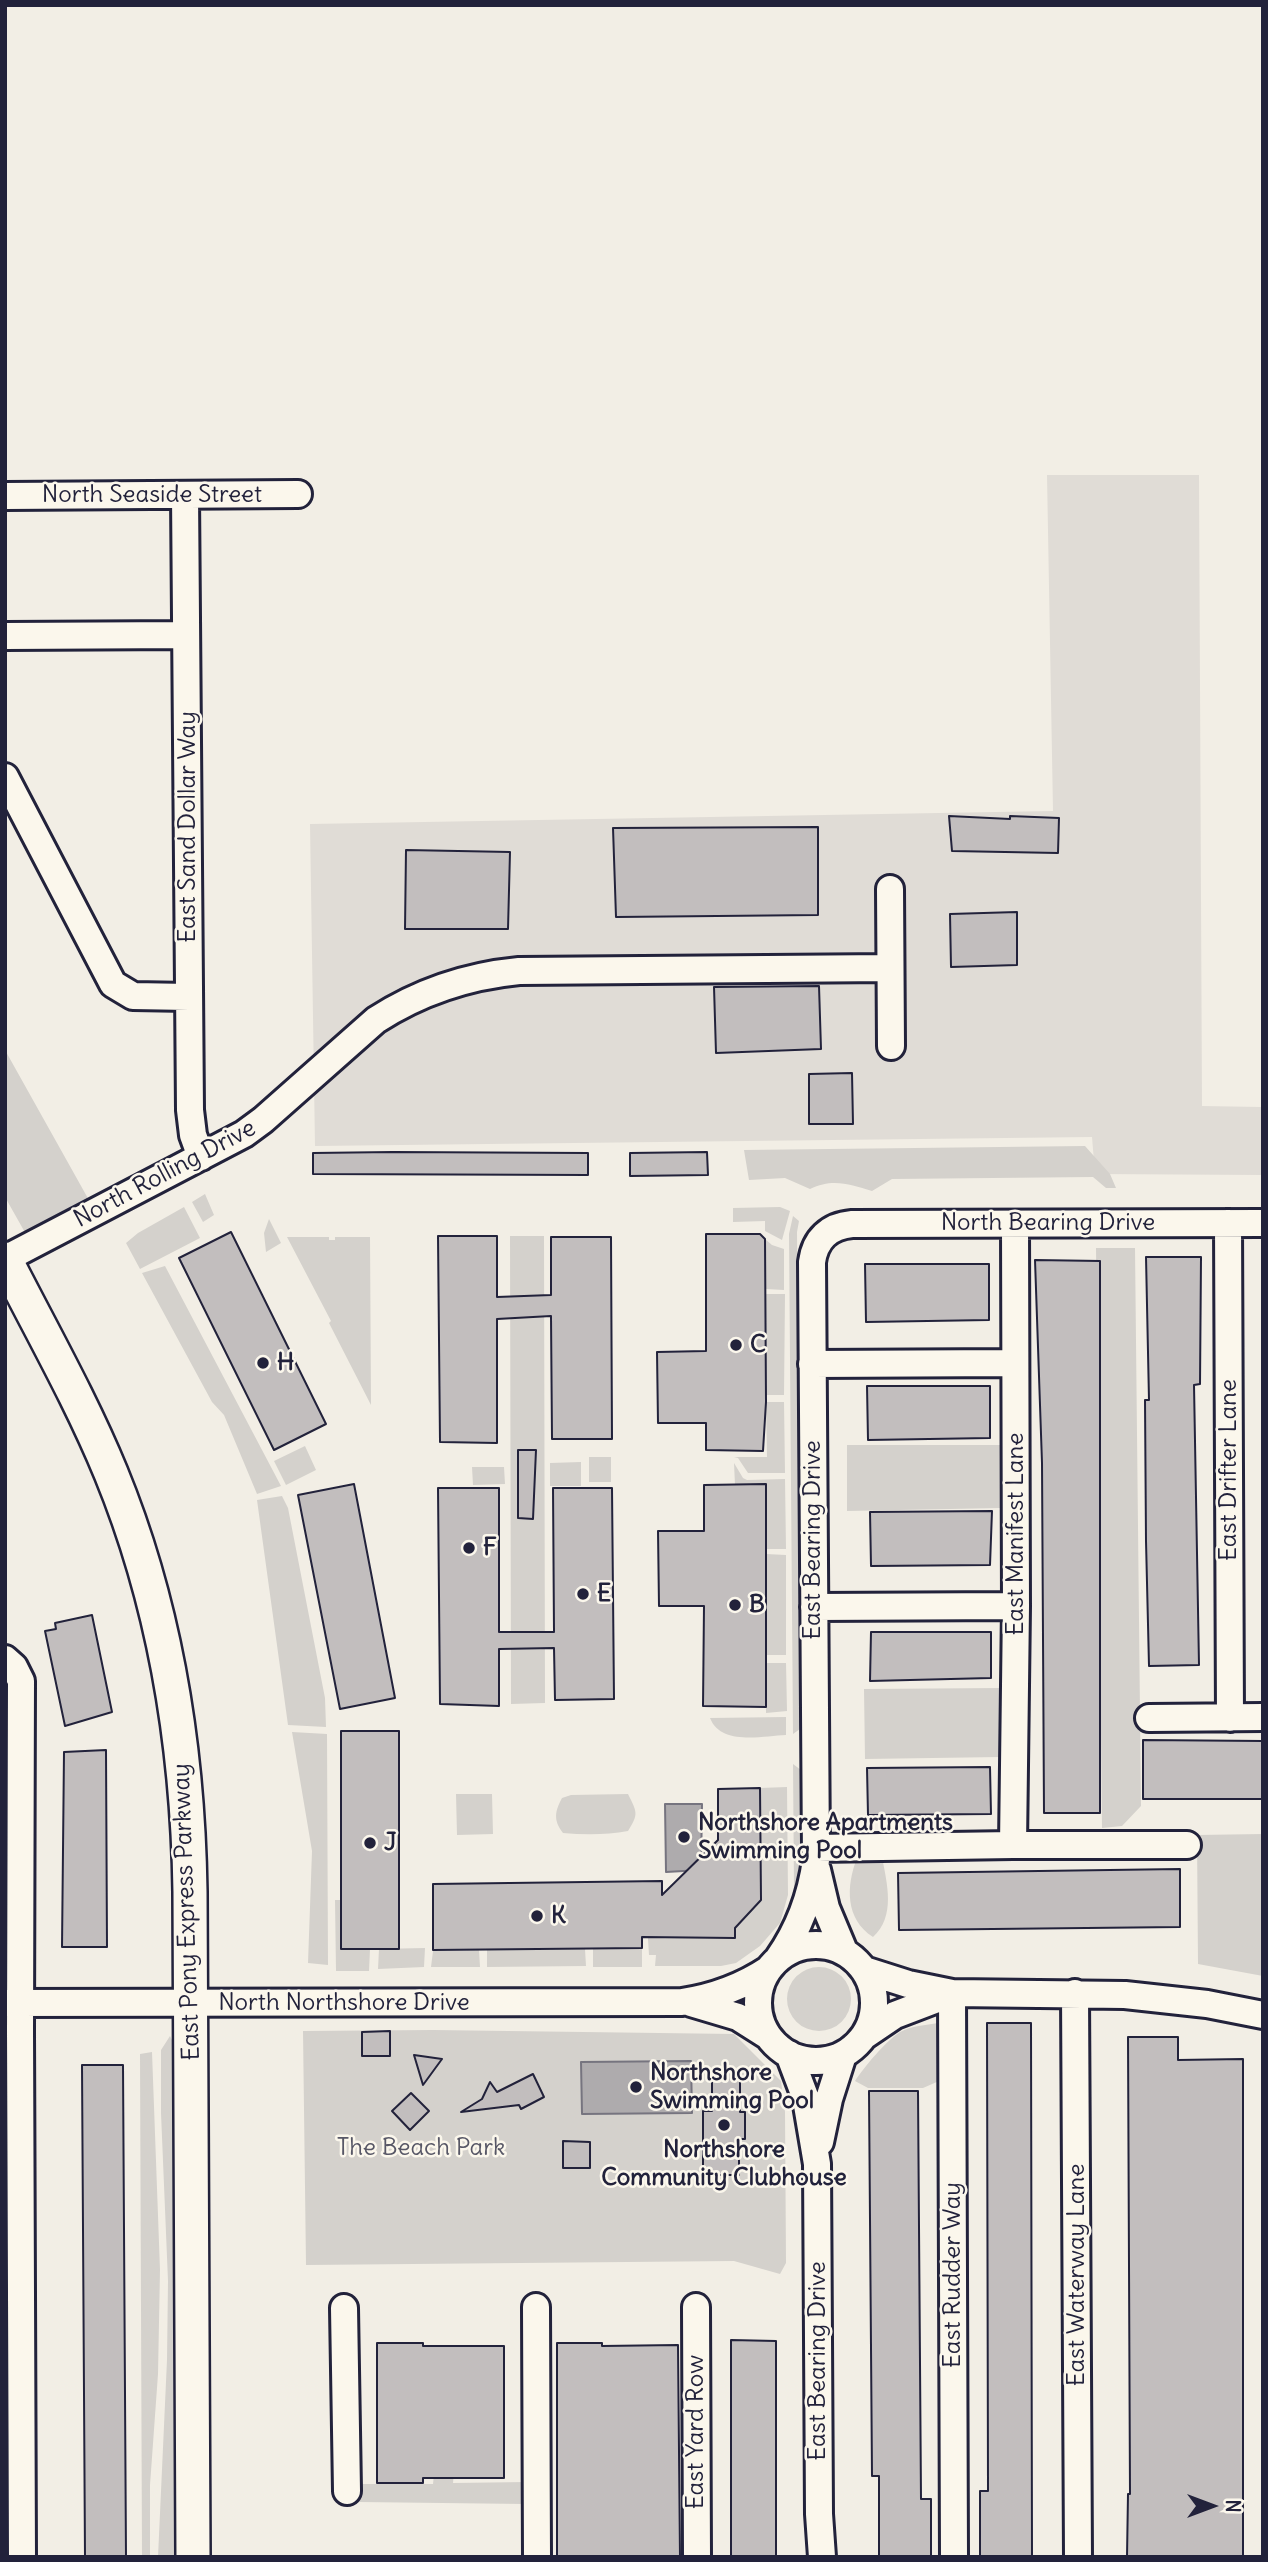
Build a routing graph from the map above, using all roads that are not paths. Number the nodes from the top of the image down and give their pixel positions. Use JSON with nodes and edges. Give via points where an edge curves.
{"nodes":[{"id":1,"x":298,"y":494,"type":"dead end"},
{"id":2,"x":185,"y":495,"type":"junction"},
{"id":3,"x":5,"y":496,"type":"edge"},
{"id":4,"x":187,"y":635,"type":"junction"},
{"id":5,"x":5,"y":636,"type":"edge"},
{"id":6,"x":5,"y":777,"type":"edge"},
{"id":7,"x":890,"y":889,"type":"dead end"},
{"id":8,"x":890,"y":968,"type":"junction"},
{"id":9,"x":189,"y":997,"type":"junction"},
{"id":10,"x":891,"y":1046,"type":"dead end"},
{"id":11,"x":201,"y":1157,"type":"junction"},
{"id":12,"x":1015,"y":1223,"type":"junction"},
{"id":13,"x":1228,"y":1223,"type":"junction"},
{"id":14,"x":1263,"y":1223,"type":"edge"},
{"id":15,"x":834,"y":1228,"type":"joint"},
{"id":16,"x":5,"y":1259,"type":"edge"},
{"id":17,"x":1016,"y":1363,"type":"junction"},
{"id":18,"x":812,"y":1364,"type":"junction"},
{"id":19,"x":1016,"y":1606,"type":"junction"},
{"id":20,"x":814,"y":1607,"type":"junction"},
{"id":21,"x":7,"y":1660,"type":"edge"},
{"id":22,"x":1263,"y":1717,"type":"edge"},
{"id":23,"x":1149,"y":1718,"type":"dead end"},
{"id":24,"x":1230,"y":1718,"type":"junction"},
{"id":25,"x":1013,"y":1845,"type":"junction"},
{"id":26,"x":1186,"y":1845,"type":"dead end"},
{"id":27,"x":816,"y":1854,"type":"junction"},
{"id":28,"x":13,"y":1867,"type":"edge"},
{"id":29,"x":844,"y":1951,"type":"junction"},
{"id":30,"x":773,"y":1964,"type":"junction"},
{"id":31,"x":864,"y":1970,"type":"junction"},
{"id":32,"x":952,"y":1993,"type":"junction"},
{"id":33,"x":1075,"y":1993,"type":"junction"},
{"id":34,"x":682,"y":2002,"type":"junction"},
{"id":35,"x":13,"y":2003,"type":"edge"},
{"id":36,"x":191,"y":2004,"type":"junction"},
{"id":37,"x":1263,"y":2015,"type":"edge"},
{"id":38,"x":768,"y":2035,"type":"junction"},
{"id":39,"x":864,"y":2036,"type":"junction"},
{"id":40,"x":789,"y":2054,"type":"junction"},
{"id":41,"x":843,"y":2055,"type":"junction"},
{"id":42,"x":13,"y":2142,"type":"edge"},
{"id":43,"x":817,"y":2164,"type":"junction"},
{"id":44,"x":536,"y":2307,"type":"dead end"},
{"id":45,"x":696,"y":2307,"type":"dead end"},
{"id":46,"x":344,"y":2308,"type":"dead end"},
{"id":47,"x":347,"y":2491,"type":"dead end"},
{"id":48,"x":17,"y":2542,"type":"edge"},
{"id":49,"x":193,"y":2557,"type":"edge"},
{"id":50,"x":537,"y":2557,"type":"edge"},
{"id":51,"x":697,"y":2557,"type":"edge"},
{"id":52,"x":822,"y":2557,"type":"edge"},
{"id":53,"x":954,"y":2557,"type":"edge"},
{"id":54,"x":1079,"y":2557,"type":"edge"}],
"edges":[{"from":1,"to":2,"type":"street","name":"North Seaside Street"},
{"from":2,"to":3,"type":"street","name":"North Seaside Street"},
{"from":2,"to":4,"type":"street","name":"East Sand Dollar Way"},
{"from":4,"to":5,"type":"street"},
{"from":4,"to":9,"type":"street","name":"East Sand Dollar Way"},
{"from":6,"to":9,"type":"street","via":[[113,984],[133,996]]},
{"from":7,"to":8,"type":"street"},
{"from":8,"to":10,"type":"street"},
{"from":8,"to":11,"type":"street","name":"North Rolling Drive","via":[[531,971],[442,986],[397,1007],[357,1035],[263,1120]]},
{"from":9,"to":11,"type":"street","name":"East Sand Dollar Way","via":[[190,1123]]},
{"from":11,"to":16,"type":"street","name":"North Rolling Drive"},
{"from":12,"to":13,"type":"street","name":"North Bearing Drive"},
{"from":12,"to":15,"type":"street","name":"North Bearing Drive","via":[[852,1224]]},
{"from":12,"to":17,"type":"street","name":"East Manifest Lane"},
{"from":13,"to":14,"type":"street","name":"North Bearing Drive"},
{"from":13,"to":24,"type":"street","name":"East Drifter Lane"},
{"from":15,"to":18,"type":"street","name":"East Bearing Drive","via":[[818,1241],[812,1262]]},
{"from":16,"to":36,"type":"main road","name":"East Pony Express Parkway","via":[[110,1472],[157,1611],[187,1791]]},
{"from":17,"to":18,"type":"street"},
{"from":17,"to":19,"type":"street","name":"East Manifest Lane"},
{"from":18,"to":20,"type":"street","name":"East Bearing Drive"},
{"from":19,"to":20,"type":"street"},
{"from":19,"to":25,"type":"street","name":"East Manifest Lane"},
{"from":20,"to":27,"type":"street","name":"East Bearing Drive"},
{"from":21,"to":28,"type":"street","via":[[21,1681]]},
{"from":22,"to":24,"type":"street"},
{"from":23,"to":24,"type":"street"},
{"from":25,"to":26,"type":"street"},
{"from":25,"to":27,"type":"street"},
{"from":27,"to":29,"type":"street","via":[[824,1904]]},
{"from":27,"to":30,"type":"street","via":[[804,1911]]},
{"from":28,"to":35,"type":"street"},
{"from":29,"to":30,"type":"street","via":[[803,1946]]},
{"from":29,"to":31,"type":"street"},
{"from":30,"to":34,"type":"street","name":"North Northshore Drive","via":[[729,1991]]},
{"from":30,"to":38,"type":"street","via":[[762,1982],[758,2010]]},
{"from":31,"to":32,"type":"street"},
{"from":31,"to":39,"type":"street","via":[[874,2010]]},
{"from":32,"to":33,"type":"street"},
{"from":32,"to":39,"type":"street","via":[[902,2012]]},
{"from":32,"to":53,"type":"street","name":"East Rudder Way"},
{"from":33,"to":37,"type":"street","via":[[1166,1999]]},
{"from":33,"to":54,"type":"street","name":"East Waterway Lane"},
{"from":34,"to":36,"type":"street","name":"North Northshore Drive"},
{"from":34,"to":38,"type":"street","name":"North Northshore Drive","via":[[738,2017]]},
{"from":35,"to":36,"type":"street","name":"North Northshore Drive"},
{"from":35,"to":42,"type":"street"},
{"from":36,"to":49,"type":"main road","name":"East Pony Express Parkway"},
{"from":38,"to":40,"type":"street"},
{"from":39,"to":41,"type":"street"},
{"from":40,"to":41,"type":"street","via":[[816,2061]]},
{"from":40,"to":43,"type":"street","via":[[812,2120]]},
{"from":41,"to":43,"type":"street"},
{"from":42,"to":48,"type":"street"},
{"from":43,"to":52,"type":"street","name":"East Bearing Drive"},
{"from":44,"to":50,"type":"street"},
{"from":45,"to":51,"type":"street","name":"East Yard Row"},
{"from":46,"to":47,"type":"street"}]}
